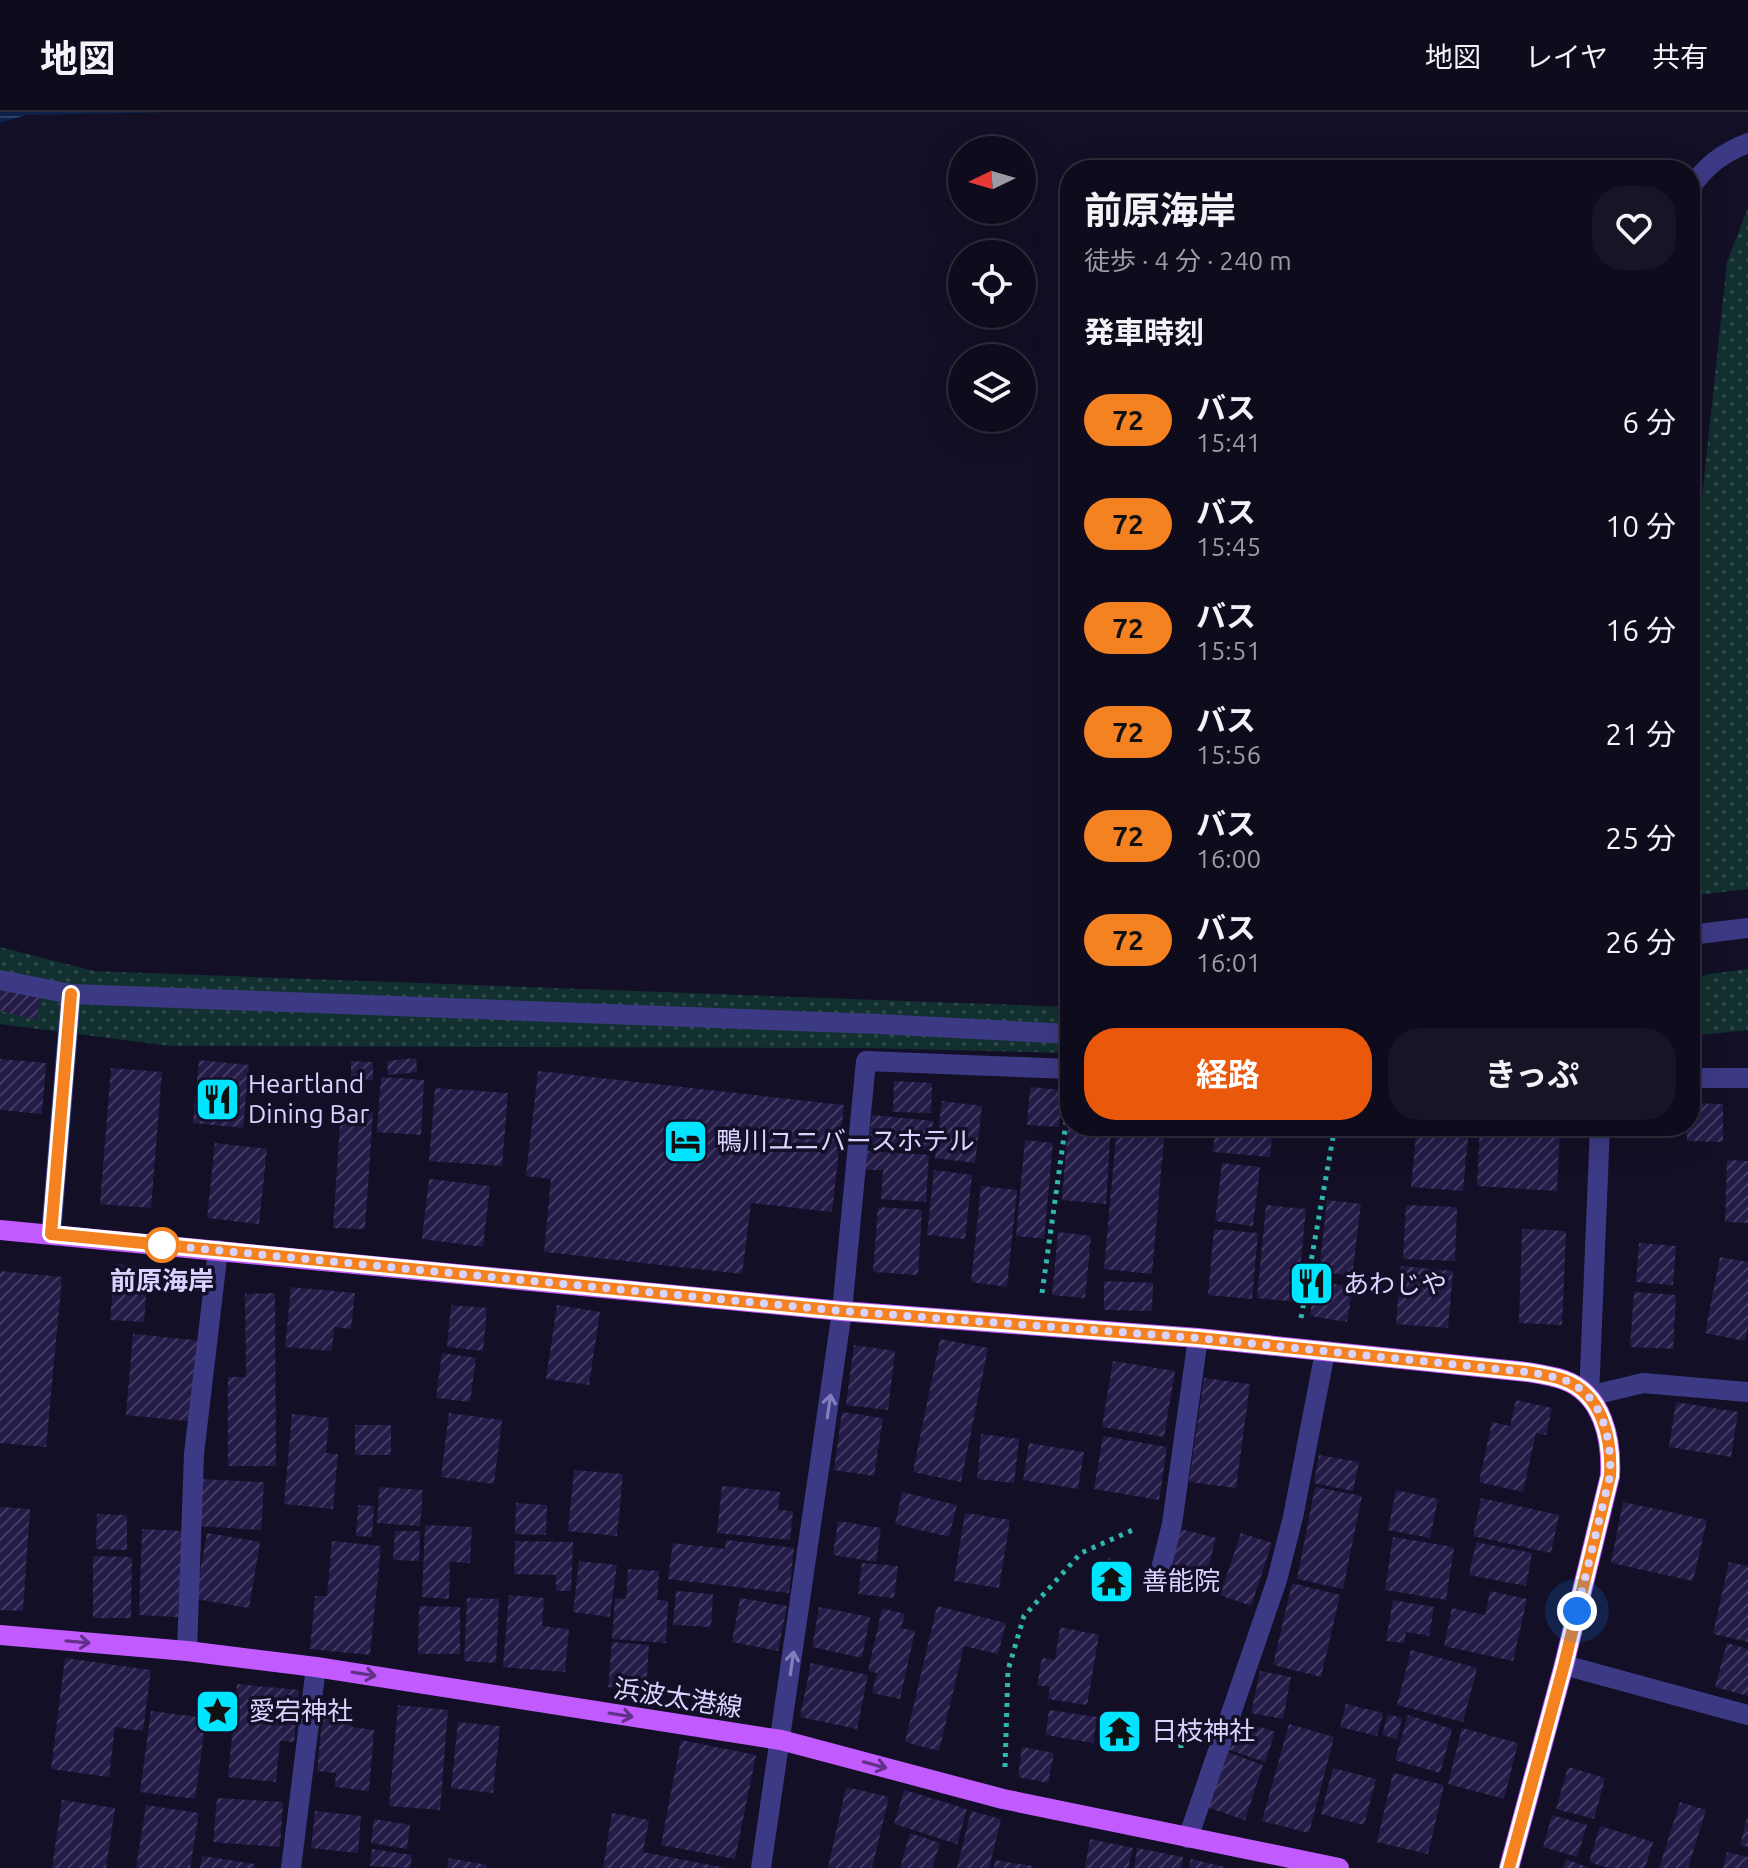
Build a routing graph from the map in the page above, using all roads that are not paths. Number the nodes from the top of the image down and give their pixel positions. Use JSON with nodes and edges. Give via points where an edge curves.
{"nodes":[{"id":1,"x":1748,"y":143,"type":"edge"},
{"id":2,"x":1700,"y":174,"type":"edge"},
{"id":3,"x":1748,"y":928,"type":"edge"},
{"id":4,"x":1700,"y":934,"type":"edge"},
{"id":5,"x":0,"y":980,"type":"edge"},
{"id":6,"x":71,"y":994,"type":"junction"},
{"id":7,"x":1060,"y":1033,"type":"edge"},
{"id":8,"x":1060,"y":1069,"type":"edge"},
{"id":9,"x":1700,"y":1078,"type":"edge"},
{"id":10,"x":1748,"y":1078,"type":"edge"},
{"id":11,"x":1600,"y":1136,"type":"edge"},
{"id":12,"x":0,"y":1230,"type":"edge"},
{"id":13,"x":51,"y":1234,"type":"junction"},
{"id":14,"x":218,"y":1250,"type":"junction"},
{"id":15,"x":842,"y":1311,"type":"junction"},
{"id":16,"x":1198,"y":1338,"type":"junction"},
{"id":17,"x":1325,"y":1352,"type":"junction"},
{"id":18,"x":1748,"y":1392,"type":"edge"},
{"id":19,"x":1589,"y":1396,"type":"junction"},
{"id":20,"x":1158,"y":1581,"type":"dead end"},
{"id":21,"x":0,"y":1635,"type":"edge"},
{"id":22,"x":187,"y":1651,"type":"junction"},
{"id":23,"x":1564,"y":1665,"type":"junction"},
{"id":24,"x":316,"y":1667,"type":"junction"},
{"id":25,"x":1748,"y":1715,"type":"edge"},
{"id":26,"x":781,"y":1740,"type":"junction"},
{"id":27,"x":1188,"y":1838,"type":"junction"},
{"id":28,"x":291,"y":1868,"type":"edge"},
{"id":29,"x":761,"y":1868,"type":"edge"},
{"id":30,"x":1339,"y":1868,"type":"edge"},
{"id":31,"x":1509,"y":1868,"type":"edge"}],
"edges":[{"from":1,"to":2,"type":"street"},
{"from":3,"to":4,"type":"street"},
{"from":5,"to":6,"type":"street"},
{"from":6,"to":7,"type":"street"},
{"from":6,"to":13,"type":"street"},
{"from":8,"to":15,"type":"street","via":[[866,1061]]},
{"from":9,"to":10,"type":"street"},
{"from":11,"to":19,"type":"street"},
{"from":12,"to":13,"type":"main road"},
{"from":13,"to":14,"type":"main road"},
{"from":14,"to":15,"type":"main road"},
{"from":14,"to":22,"type":"street","via":[[194,1454]]},
{"from":15,"to":16,"type":"main road"},
{"from":26,"to":15,"type":"street","one_way":true},
{"from":16,"to":17,"type":"main road"},
{"from":16,"to":20,"type":"street","via":[[1172,1524]]},
{"from":17,"to":19,"type":"main road","via":[[1527,1372],[1566,1380]]},
{"from":17,"to":27,"type":"street","via":[[1277,1580]]},
{"from":18,"to":19,"type":"street","via":[[1643,1383]]},
{"from":19,"to":23,"type":"main road","via":[[1606,1433],[1610,1476]]},
{"from":21,"to":22,"type":"main road","name":"浜波太港線","one_way":true},
{"from":22,"to":24,"type":"main road","name":"浜波太港線"},
{"from":23,"to":25,"type":"street"},
{"from":23,"to":31,"type":"main road"},
{"from":24,"to":26,"type":"main road","name":"浜波太港線","one_way":true},
{"from":24,"to":28,"type":"street"},
{"from":26,"to":27,"type":"main road","name":"浜波太港線","one_way":true,"via":[[1003,1799]]},
{"from":26,"to":29,"type":"street"},
{"from":27,"to":30,"type":"main road","name":"浜波太港線"}]}
